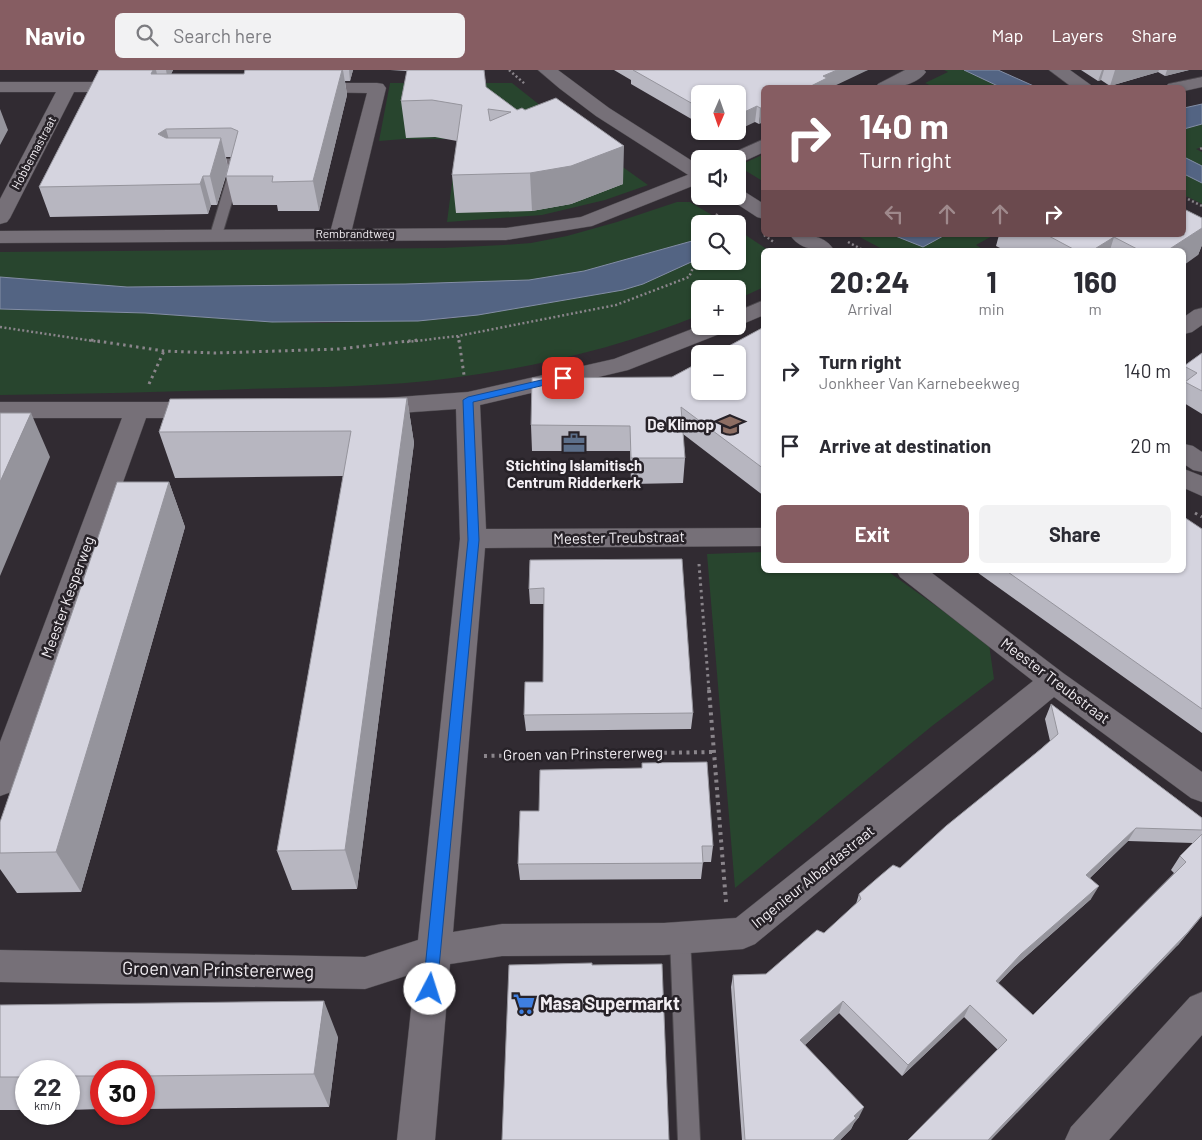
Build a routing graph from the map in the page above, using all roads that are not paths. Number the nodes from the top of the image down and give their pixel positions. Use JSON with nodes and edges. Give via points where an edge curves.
{"nodes":[{"id":1,"x":547,"y":70,"type":"edge"},
{"id":2,"x":1058,"y":70,"type":"edge"},
{"id":3,"x":917,"y":71,"type":"edge"},
{"id":4,"x":1202,"y":82,"type":"edge"},
{"id":5,"x":890,"y":85,"type":"edge"},
{"id":6,"x":1081,"y":85,"type":"edge"},
{"id":7,"x":1186,"y":85,"type":"edge"},
{"id":8,"x":0,"y":87,"type":"edge"},
{"id":9,"x":68,"y":87,"type":"junction"},
{"id":10,"x":144,"y":87,"type":"edge"},
{"id":11,"x":289,"y":88,"type":"edge"},
{"id":12,"x":761,"y":146,"type":"edge"},
{"id":13,"x":746,"y":154,"type":"edge"},
{"id":14,"x":192,"y":162,"type":"edge"},
{"id":15,"x":691,"y":169,"type":"edge"},
{"id":16,"x":691,"y":180,"type":"edge"},
{"id":17,"x":746,"y":201,"type":"edge"},
{"id":18,"x":761,"y":211,"type":"edge"},
{"id":19,"x":0,"y":218,"type":"edge"},
{"id":20,"x":340,"y":234,"type":"junction"},
{"id":21,"x":216,"y":235,"type":"junction"},
{"id":22,"x":803,"y":237,"type":"edge"},
{"id":23,"x":0,"y":238,"type":"edge"},
{"id":24,"x":821,"y":248,"type":"edge"},
{"id":25,"x":761,"y":308,"type":"edge"},
{"id":26,"x":746,"y":315,"type":"edge"},
{"id":27,"x":1202,"y":315,"type":"edge"},
{"id":28,"x":1186,"y":327,"type":"edge"},
{"id":29,"x":697,"y":335,"type":"edge"},
{"id":30,"x":468,"y":400,"type":"junction"},
{"id":31,"x":353,"y":407,"type":"edge"},
{"id":32,"x":225,"y":409,"type":"edge"},
{"id":33,"x":0,"y":410,"type":"edge"},
{"id":34,"x":137,"y":411,"type":"junction"},
{"id":35,"x":1186,"y":453,"type":"edge"},
{"id":36,"x":1202,"y":464,"type":"edge"},
{"id":37,"x":1186,"y":479,"type":"edge"},
{"id":38,"x":1202,"y":487,"type":"edge"},
{"id":39,"x":761,"y":537,"type":"edge"},
{"id":40,"x":474,"y":540,"type":"junction"},
{"id":41,"x":913,"y":573,"type":"edge"},
{"id":42,"x":1053,"y":681,"type":"junction"},
{"id":43,"x":0,"y":783,"type":"edge"},
{"id":44,"x":1202,"y":789,"type":"edge"},
{"id":45,"x":680,"y":938,"type":"junction"},
{"id":46,"x":433,"y":951,"type":"junction"},
{"id":47,"x":0,"y":966,"type":"edge"},
{"id":48,"x":1202,"y":1009,"type":"edge"},
{"id":49,"x":416,"y":1140,"type":"edge"},
{"id":50,"x":689,"y":1140,"type":"edge"},
{"id":51,"x":1084,"y":1140,"type":"edge"}],
"edges":[{"from":1,"to":15,"type":"street","via":[[628,130]]},
{"from":2,"to":6,"type":"street"},
{"from":3,"to":5,"type":"street"},
{"from":4,"to":7,"type":"street"},
{"from":8,"to":9,"type":"street"},
{"from":9,"to":10,"type":"street"},
{"from":9,"to":19,"type":"street","name":"Hobbemastraat"},
{"from":11,"to":20,"type":"street","via":[[376,88]]},
{"from":12,"to":13,"type":"street"},
{"from":14,"to":21,"type":"lane","via":[[238,162]]},
{"from":16,"to":20,"type":"street","name":"Rembrandtweg","via":[[585,222],[506,234]]},
{"from":17,"to":18,"type":"street"},
{"from":20,"to":21,"type":"street","name":"Rembrandtweg"},
{"from":21,"to":23,"type":"street","name":"Rembrandtweg"},
{"from":22,"to":24,"type":"street"},
{"from":25,"to":26,"type":"street"},
{"from":27,"to":28,"type":"street"},
{"from":29,"to":30,"type":"street","via":[[620,365]]},
{"from":30,"to":31,"type":"street"},
{"from":30,"to":40,"type":"street"},
{"from":32,"to":34,"type":"street"},
{"from":33,"to":34,"type":"street"},
{"from":34,"to":43,"type":"street","name":"Meester Kesperweg"},
{"from":35,"to":36,"type":"street"},
{"from":37,"to":38,"type":"street"},
{"from":39,"to":40,"type":"street","name":"Meester Treubstraat"},
{"from":40,"to":46,"type":"street"},
{"from":41,"to":42,"type":"street","name":"Meester Treubstraat"},
{"from":42,"to":44,"type":"street","name":"Meester Treubstraat"},
{"from":42,"to":45,"type":"street","name":"Ingenieur Albardastraat","via":[[743,933]]},
{"from":45,"to":46,"type":"street","name":"Ingenieur Albardastraat","via":[[502,940]]},
{"from":45,"to":50,"type":"lane"},
{"from":46,"to":47,"type":"street","name":"Groen van Prinstererweg","via":[[365,973]]},
{"from":46,"to":49,"type":"street"},
{"from":48,"to":51,"type":"street"}]}
